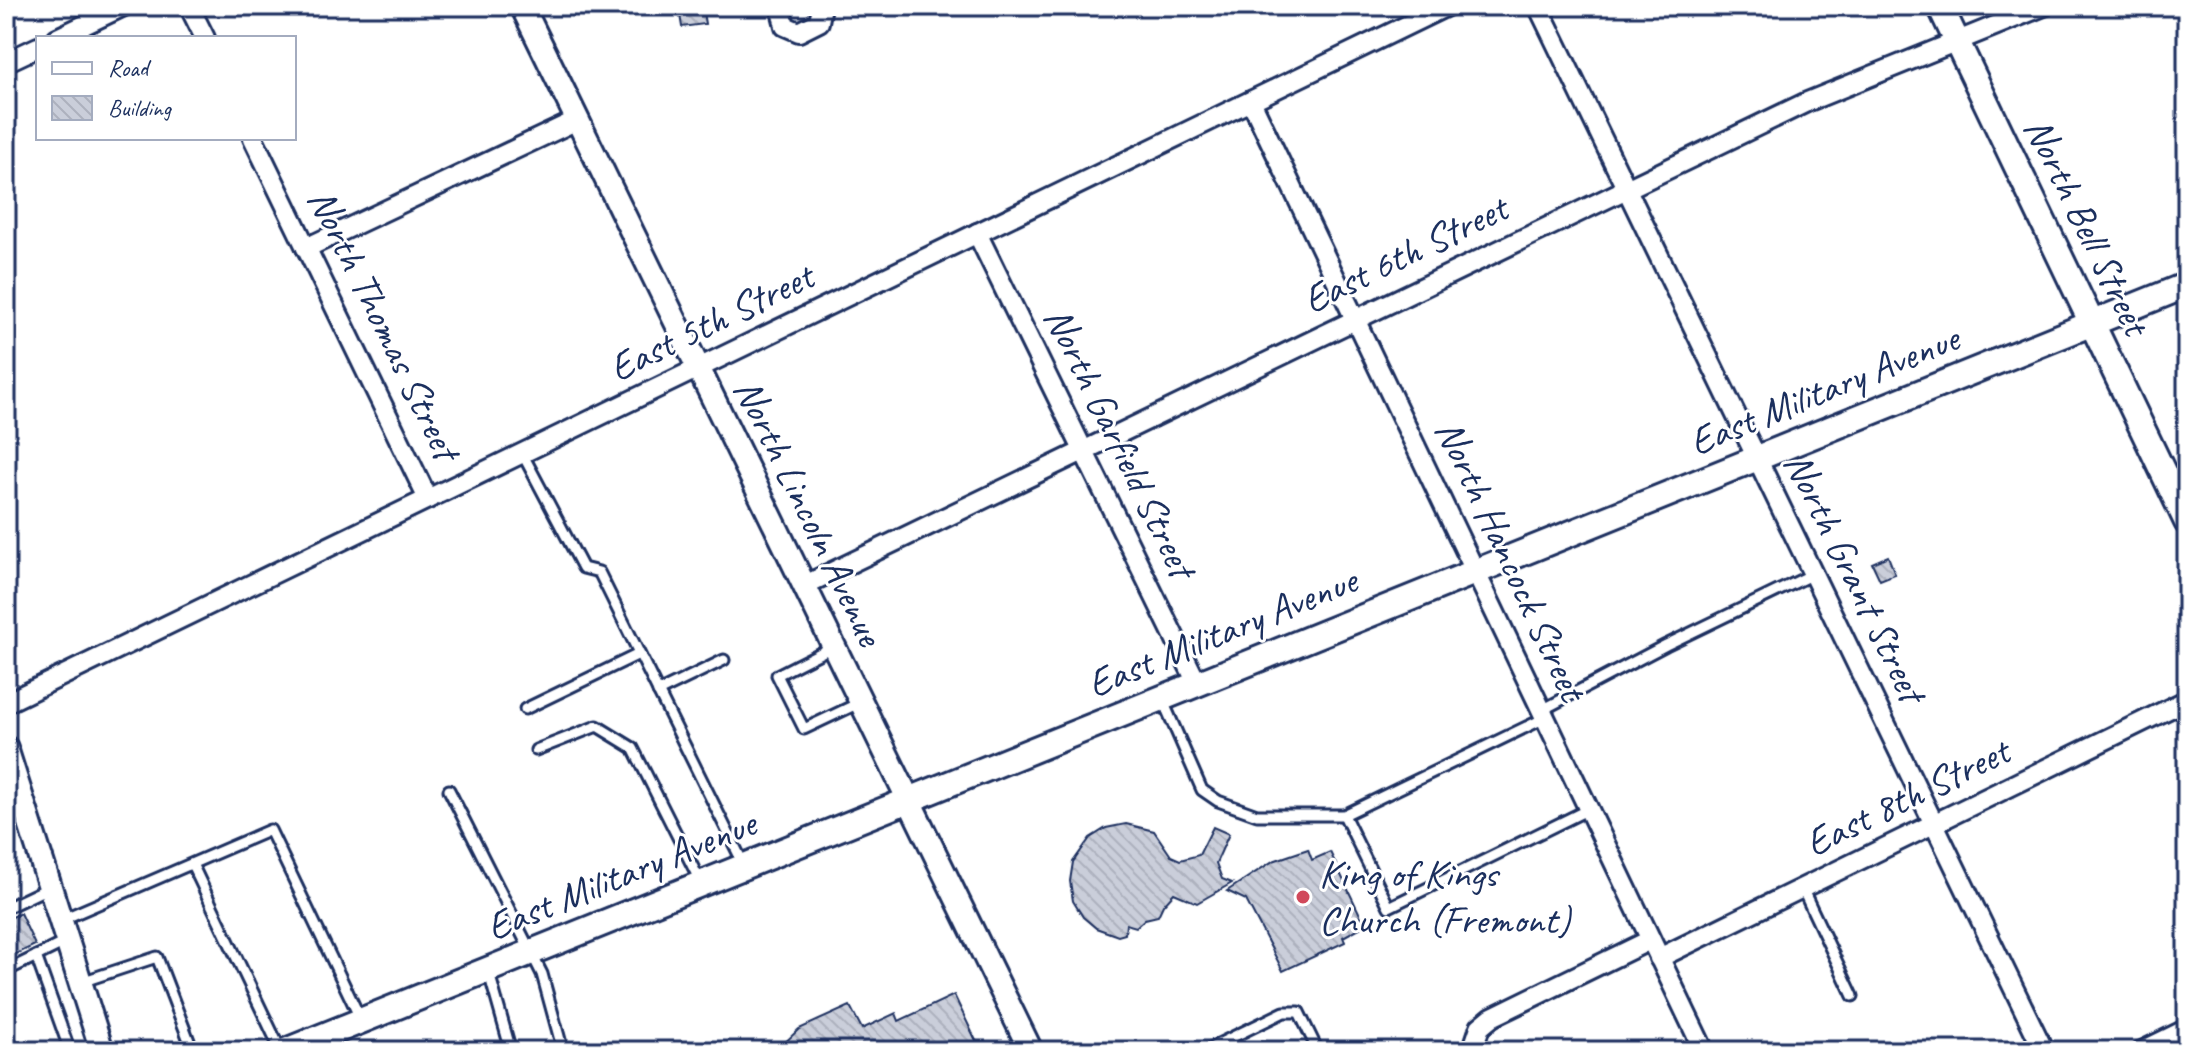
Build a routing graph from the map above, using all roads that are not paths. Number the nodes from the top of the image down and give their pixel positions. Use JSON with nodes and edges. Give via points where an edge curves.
{"nodes":[{"id":1,"x":124,"y":6,"type":"edge"},
{"id":2,"x":189,"y":6,"type":"edge"},
{"id":3,"x":522,"y":6,"type":"edge"},
{"id":4,"x":780,"y":6,"type":"edge"},
{"id":5,"x":822,"y":6,"type":"edge"},
{"id":6,"x":1447,"y":6,"type":"edge"},
{"id":7,"x":1538,"y":6,"type":"edge"},
{"id":8,"x":1940,"y":6,"type":"edge"},
{"id":9,"x":2044,"y":6,"type":"edge"},
{"id":10,"x":61,"y":36,"type":"edge"},
{"id":11,"x":204,"y":36,"type":"edge"},
{"id":12,"x":1957,"y":42,"type":"junction"},
{"id":13,"x":36,"y":48,"type":"edge"},
{"id":14,"x":6,"y":62,"type":"edge"},
{"id":15,"x":1251,"y":101,"type":"junction"},
{"id":16,"x":577,"y":120,"type":"junction"},
{"id":17,"x":254,"y":140,"type":"edge"},
{"id":18,"x":1627,"y":188,"type":"junction"},
{"id":19,"x":977,"y":233,"type":"junction"},
{"id":20,"x":306,"y":248,"type":"junction"},
{"id":21,"x":2187,"y":285,"type":"edge"},
{"id":22,"x":1356,"y":318,"type":"junction"},
{"id":23,"x":2092,"y":324,"type":"junction"},
{"id":24,"x":699,"y":368,"type":"junction"},
{"id":25,"x":1086,"y":450,"type":"junction"},
{"id":26,"x":522,"y":453,"type":"junction"},
{"id":27,"x":1757,"y":457,"type":"junction"},
{"id":28,"x":428,"y":499,"type":"junction"},
{"id":29,"x":2187,"y":522,"type":"edge"},
{"id":30,"x":1475,"y":570,"type":"junction"},
{"id":31,"x":1813,"y":574,"type":"junction"},
{"id":32,"x":805,"y":585,"type":"junction"},
{"id":33,"x":835,"y":646,"type":"junction"},
{"id":34,"x":639,"y":654,"type":"junction"},
{"id":35,"x":724,"y":660,"type":"dead end"},
{"id":36,"x":1197,"y":683,"type":"junction"},
{"id":37,"x":658,"y":692,"type":"junction"},
{"id":38,"x":1161,"y":698,"type":"junction"},
{"id":39,"x":2187,"y":700,"type":"edge"},
{"id":40,"x":862,"y":702,"type":"junction"},
{"id":41,"x":6,"y":703,"type":"edge"},
{"id":42,"x":525,"y":709,"type":"dead end"},
{"id":43,"x":1543,"y":714,"type":"junction"},
{"id":44,"x":6,"y":748,"type":"edge"},
{"id":45,"x":536,"y":750,"type":"dead end"},
{"id":46,"x":449,"y":790,"type":"dead end"},
{"id":47,"x":910,"y":800,"type":"junction"},
{"id":48,"x":1589,"y":809,"type":"junction"},
{"id":49,"x":1344,"y":815,"type":"junction"},
{"id":50,"x":1934,"y":823,"type":"junction"},
{"id":51,"x":192,"y":864,"type":"junction"},
{"id":52,"x":744,"y":866,"type":"junction"},
{"id":53,"x":702,"y":884,"type":"junction"},
{"id":54,"x":50,"y":887,"type":"junction"},
{"id":55,"x":1802,"y":888,"type":"junction"},
{"id":56,"x":6,"y":908,"type":"edge"},
{"id":57,"x":64,"y":930,"type":"junction"},
{"id":58,"x":1650,"y":940,"type":"junction"},
{"id":59,"x":530,"y":953,"type":"junction"},
{"id":60,"x":36,"y":956,"type":"junction"},
{"id":61,"x":1659,"y":958,"type":"junction"},
{"id":62,"x":488,"y":969,"type":"junction"},
{"id":63,"x":6,"y":971,"type":"edge"},
{"id":64,"x":80,"y":983,"type":"junction"},
{"id":65,"x":1853,"y":996,"type":"dead end"},
{"id":66,"x":361,"y":1020,"type":"junction"},
{"id":67,"x":2187,"y":1029,"type":"edge"},
{"id":68,"x":70,"y":1051,"type":"edge"},
{"id":69,"x":102,"y":1051,"type":"edge"},
{"id":70,"x":193,"y":1051,"type":"edge"},
{"id":71,"x":284,"y":1051,"type":"edge"},
{"id":72,"x":511,"y":1051,"type":"edge"},
{"id":73,"x":563,"y":1051,"type":"edge"},
{"id":74,"x":1031,"y":1051,"type":"edge"},
{"id":75,"x":1204,"y":1051,"type":"edge"},
{"id":76,"x":1318,"y":1051,"type":"edge"},
{"id":77,"x":1472,"y":1051,"type":"edge"},
{"id":78,"x":1704,"y":1051,"type":"edge"},
{"id":79,"x":2044,"y":1051,"type":"edge"},
{"id":80,"x":2142,"y":1051,"type":"edge"}],
"edges":[{"from":1,"to":10,"type":"street"},
{"from":2,"to":11,"type":"street"},
{"from":3,"to":16,"type":"street","name":"North Lincoln Avenue"},
{"from":4,"to":5,"type":"street","via":[[785,26],[799,32],[819,22]]},
{"from":6,"to":15,"type":"street","name":"East 5th Street"},
{"from":7,"to":18,"type":"street","name":"North Grant Street"},
{"from":8,"to":12,"type":"main road","name":"North Bell Street"},
{"from":9,"to":12,"type":"street","name":"East 6th Street"},
{"from":12,"to":18,"type":"street","name":"East 6th Street","via":[[1818,97]]},
{"from":12,"to":23,"type":"main road","name":"North Bell Street"},
{"from":13,"to":14,"type":"street"},
{"from":15,"to":19,"type":"street","name":"East 5th Street"},
{"from":15,"to":22,"type":"street","name":"North Hancock Street"},
{"from":16,"to":20,"type":"street"},
{"from":16,"to":24,"type":"street","name":"North Lincoln Avenue"},
{"from":17,"to":20,"type":"street","name":"North Thomas Street"},
{"from":18,"to":22,"type":"street","name":"East 6th Street"},
{"from":18,"to":27,"type":"street","name":"North Grant Street"},
{"from":19,"to":24,"type":"street","name":"East 5th Street"},
{"from":19,"to":25,"type":"street","name":"North Garfield Street"},
{"from":20,"to":28,"type":"street","name":"North Thomas Street"},
{"from":21,"to":23,"type":"main road","name":"East Military Avenue"},
{"from":22,"to":25,"type":"street","name":"East 6th Street"},
{"from":22,"to":30,"type":"street","name":"North Hancock Street"},
{"from":23,"to":27,"type":"main road","name":"East Military Avenue"},
{"from":23,"to":29,"type":"main road","name":"North Bell Street"},
{"from":24,"to":26,"type":"street","name":"East 5th Street"},
{"from":24,"to":32,"type":"street","name":"North Lincoln Avenue"},
{"from":25,"to":32,"type":"street","name":"East 6th Street"},
{"from":25,"to":36,"type":"street","name":"North Garfield Street"},
{"from":26,"to":28,"type":"street","name":"East 5th Street"},
{"from":26,"to":34,"type":"lane","via":[[583,568],[599,572]]},
{"from":27,"to":30,"type":"main road","name":"East Military Avenue"},
{"from":27,"to":31,"type":"street","name":"North Grant Street"},
{"from":28,"to":41,"type":"street","name":"East 5th Street"},
{"from":30,"to":36,"type":"main road","name":"East Military Avenue"},
{"from":30,"to":43,"type":"street","name":"North Hancock Street"},
{"from":31,"to":43,"type":"lane","via":[[1666,645]]},
{"from":31,"to":50,"type":"street","name":"North Grant Street"},
{"from":32,"to":33,"type":"street","name":"North Lincoln Avenue"},
{"from":33,"to":40,"type":"street","name":"North Lincoln Avenue"},
{"from":33,"to":40,"type":"lane","via":[[777,675],[804,729]]},
{"from":34,"to":37,"type":"lane"},
{"from":34,"to":42,"type":"lane"},
{"from":35,"to":37,"type":"lane"},
{"from":36,"to":38,"type":"main road","name":"East Military Avenue"},
{"from":37,"to":52,"type":"lane"},
{"from":38,"to":47,"type":"main road","name":"East Military Avenue"},
{"from":38,"to":49,"type":"lane","via":[[1202,790],[1218,801],[1257,815]]},
{"from":39,"to":50,"type":"street","name":"East 8th Street"},
{"from":40,"to":47,"type":"street","name":"North Lincoln Avenue"},
{"from":43,"to":48,"type":"street","name":"North Hancock Street"},
{"from":43,"to":49,"type":"lane"},
{"from":44,"to":54,"type":"street"},
{"from":45,"to":53,"type":"lane","via":[[597,726],[633,748]]},
{"from":46,"to":59,"type":"lane"},
{"from":47,"to":52,"type":"main road","name":"East Military Avenue"},
{"from":47,"to":74,"type":"street","name":"North Lincoln Avenue"},
{"from":48,"to":49,"type":"lane","via":[[1389,907]]},
{"from":48,"to":58,"type":"street","name":"North Hancock Street"},
{"from":50,"to":55,"type":"street","name":"East 8th Street"},
{"from":50,"to":79,"type":"street","name":"North Grant Street"},
{"from":51,"to":57,"type":"lane"},
{"from":51,"to":66,"type":"lane","via":[[270,830]]},
{"from":51,"to":71,"type":"lane"},
{"from":52,"to":53,"type":"main road","name":"East Military Avenue"},
{"from":53,"to":59,"type":"main road","name":"East Military Avenue"},
{"from":54,"to":56,"type":"lane"},
{"from":54,"to":57,"type":"street"},
{"from":55,"to":61,"type":"street","name":"East 8th Street"},
{"from":55,"to":65,"type":"lane"},
{"from":57,"to":60,"type":"lane"},
{"from":57,"to":64,"type":"street"},
{"from":58,"to":61,"type":"street","name":"North Hancock Street"},
{"from":58,"to":77,"type":"street","via":[[1492,1017],[1480,1027]]},
{"from":59,"to":62,"type":"main road","name":"East Military Avenue"},
{"from":59,"to":73,"type":"lane","via":[[542,974]]},
{"from":60,"to":63,"type":"lane"},
{"from":60,"to":68,"type":"lane"},
{"from":61,"to":78,"type":"street","name":"North Hancock Street"},
{"from":62,"to":66,"type":"main road","name":"East Military Avenue"},
{"from":62,"to":72,"type":"lane"},
{"from":64,"to":69,"type":"street"},
{"from":64,"to":70,"type":"lane","via":[[157,957]]},
{"from":66,"to":71,"type":"main road","name":"East Military Avenue"},
{"from":67,"to":80,"type":"street"},
{"from":75,"to":76,"type":"lane","via":[[1284,1012],[1299,1012]]}]}
